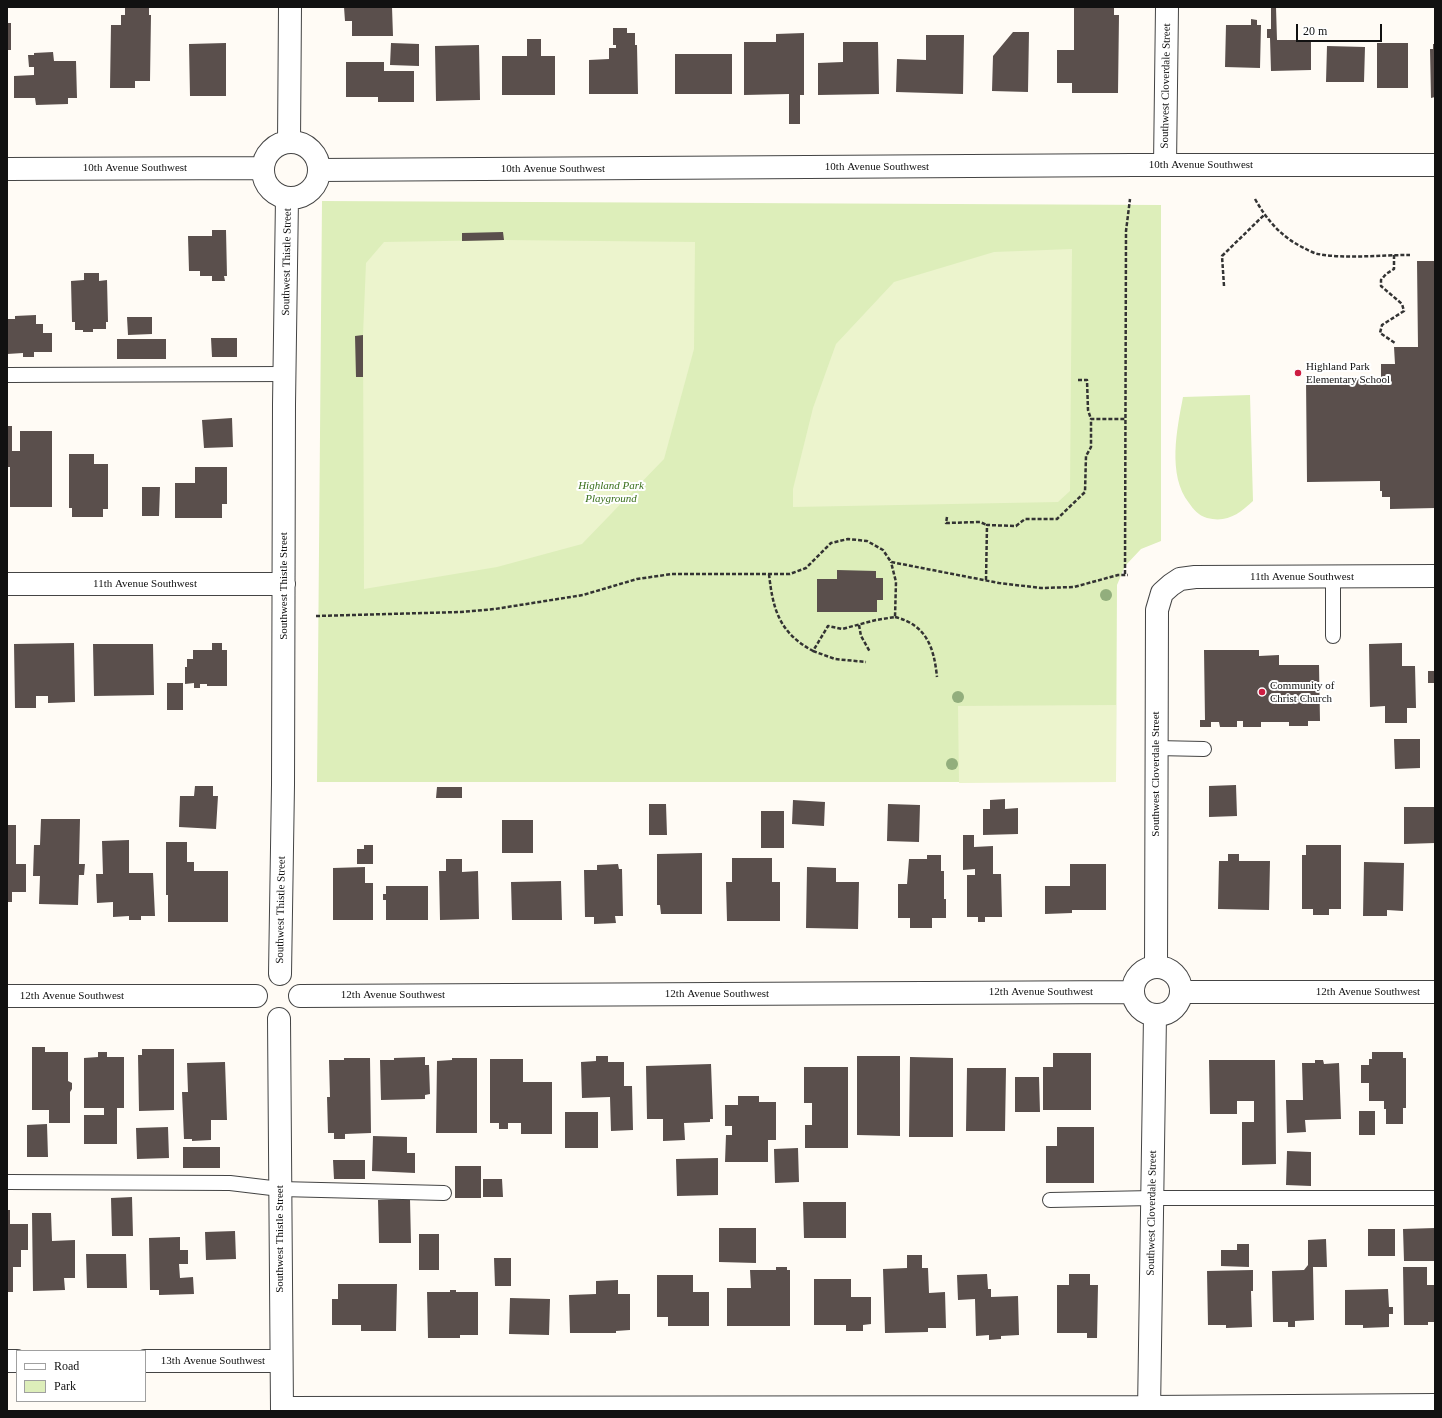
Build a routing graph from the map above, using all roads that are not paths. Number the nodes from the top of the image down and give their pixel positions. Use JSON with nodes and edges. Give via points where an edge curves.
{"nodes":[{"id":1,"x":290,"y":7,"type":"edge"},
{"id":2,"x":1167,"y":7,"type":"edge"},
{"id":3,"x":289,"y":142,"type":"junction"},
{"id":4,"x":1165,"y":165,"type":"junction"},
{"id":5,"x":1435,"y":165,"type":"edge"},
{"id":6,"x":263,"y":168,"type":"junction"},
{"id":7,"x":7,"y":169,"type":"edge"},
{"id":8,"x":319,"y":170,"type":"junction"},
{"id":9,"x":287,"y":198,"type":"junction"},
{"id":10,"x":285,"y":374,"type":"junction"},
{"id":11,"x":7,"y":375,"type":"edge"},
{"id":12,"x":1435,"y":576,"type":"edge"},
{"id":13,"x":1333,"y":577,"type":"junction"},
{"id":14,"x":7,"y":584,"type":"edge"},
{"id":15,"x":284,"y":584,"type":"junction"},
{"id":16,"x":1171,"y":585,"type":"joint"},
{"id":17,"x":1333,"y":636,"type":"dead end"},
{"id":18,"x":1156,"y":748,"type":"junction"},
{"id":19,"x":1204,"y":749,"type":"dead end"},
{"id":20,"x":1156,"y":967,"type":"junction"},
{"id":21,"x":280,"y":974,"type":"junction"},
{"id":22,"x":1133,"y":992,"type":"junction"},
{"id":23,"x":1181,"y":992,"type":"junction"},
{"id":24,"x":1435,"y":992,"type":"edge"},
{"id":25,"x":7,"y":996,"type":"edge"},
{"id":26,"x":256,"y":996,"type":"junction"},
{"id":27,"x":300,"y":996,"type":"junction"},
{"id":28,"x":1155,"y":1015,"type":"junction"},
{"id":29,"x":279,"y":1019,"type":"junction"},
{"id":30,"x":7,"y":1182,"type":"edge"},
{"id":31,"x":280,"y":1189,"type":"junction"},
{"id":32,"x":444,"y":1193,"type":"dead end"},
{"id":33,"x":1153,"y":1198,"type":"junction"},
{"id":34,"x":1435,"y":1198,"type":"edge"},
{"id":35,"x":1050,"y":1200,"type":"dead end"},
{"id":36,"x":146,"y":1361,"type":"edge"},
{"id":37,"x":281,"y":1361,"type":"junction"},
{"id":38,"x":1435,"y":1405,"type":"edge"},
{"id":39,"x":1149,"y":1409,"type":"edge"},
{"id":40,"x":282,"y":1410,"type":"edge"}],
"edges":[{"from":1,"to":3,"type":"street"},
{"from":2,"to":4,"type":"street","name":"Southwest Cloverdale Street"},
{"from":3,"to":6,"type":"street","via":[[272,149],[265,159]]},
{"from":3,"to":8,"type":"street","via":[[297,142],[310,150],[318,162]]},
{"from":4,"to":5,"type":"street","name":"10th Avenue Southwest"},
{"from":4,"to":8,"type":"street","name":"10th Avenue Southwest"},
{"from":6,"to":7,"type":"street","name":"10th Avenue Southwest"},
{"from":6,"to":9,"type":"street","via":[[268,186],[273,192]]},
{"from":8,"to":9,"type":"street","via":[[316,183],[306,193]]},
{"from":9,"to":10,"type":"street","name":"Southwest Thistle Street"},
{"from":10,"to":11,"type":"lane"},
{"from":10,"to":15,"type":"street","name":"Southwest Thistle Street"},
{"from":12,"to":13,"type":"street","name":"11th Avenue Southwest"},
{"from":13,"to":16,"type":"street","name":"11th Avenue Southwest","via":[[1195,577],[1180,579]]},
{"from":13,"to":17,"type":"lane"},
{"from":14,"to":15,"type":"street","name":"11th Avenue Southwest"},
{"from":15,"to":21,"type":"street","name":"Southwest Thistle Street"},
{"from":16,"to":18,"type":"street","name":"Southwest Cloverdale Street","via":[[1162,593],[1157,610]]},
{"from":18,"to":19,"type":"lane"},
{"from":18,"to":20,"type":"street","name":"Southwest Cloverdale Street"},
{"from":20,"to":22,"type":"street","via":[[1139,975]]},
{"from":20,"to":23,"type":"street","via":[[1174,973],[1179,980]]},
{"from":21,"to":26,"type":"street","via":[[263,980],[258,986]]},
{"from":21,"to":27,"type":"street","via":[[294,982],[299,988]]},
{"from":22,"to":27,"type":"street","name":"12th Avenue Southwest"},
{"from":22,"to":28,"type":"street","via":[[1136,1004],[1141,1010]]},
{"from":23,"to":24,"type":"street","name":"12th Avenue Southwest"},
{"from":23,"to":28,"type":"street","via":[[1178,1004],[1172,1010]]},
{"from":25,"to":26,"type":"street","name":"12th Avenue Southwest"},
{"from":26,"to":29,"type":"street","via":[[262,1012],[268,1017]]},
{"from":27,"to":29,"type":"street","via":[[296,1010],[290,1016]]},
{"from":28,"to":33,"type":"street","name":"Southwest Cloverdale Street"},
{"from":29,"to":31,"type":"street","name":"Southwest Thistle Street"},
{"from":30,"to":31,"type":"lane","via":[[230,1182]]},
{"from":31,"to":32,"type":"lane"},
{"from":31,"to":37,"type":"street","name":"Southwest Thistle Street"},
{"from":33,"to":34,"type":"lane"},
{"from":33,"to":35,"type":"lane"},
{"from":33,"to":39,"type":"street","name":"Southwest Cloverdale Street"},
{"from":36,"to":37,"type":"street","name":"13th Avenue Southwest"},
{"from":37,"to":40,"type":"street","name":"Southwest Thistle Street"},
{"from":38,"to":39,"type":"street"},
{"from":39,"to":40,"type":"street"}]}
